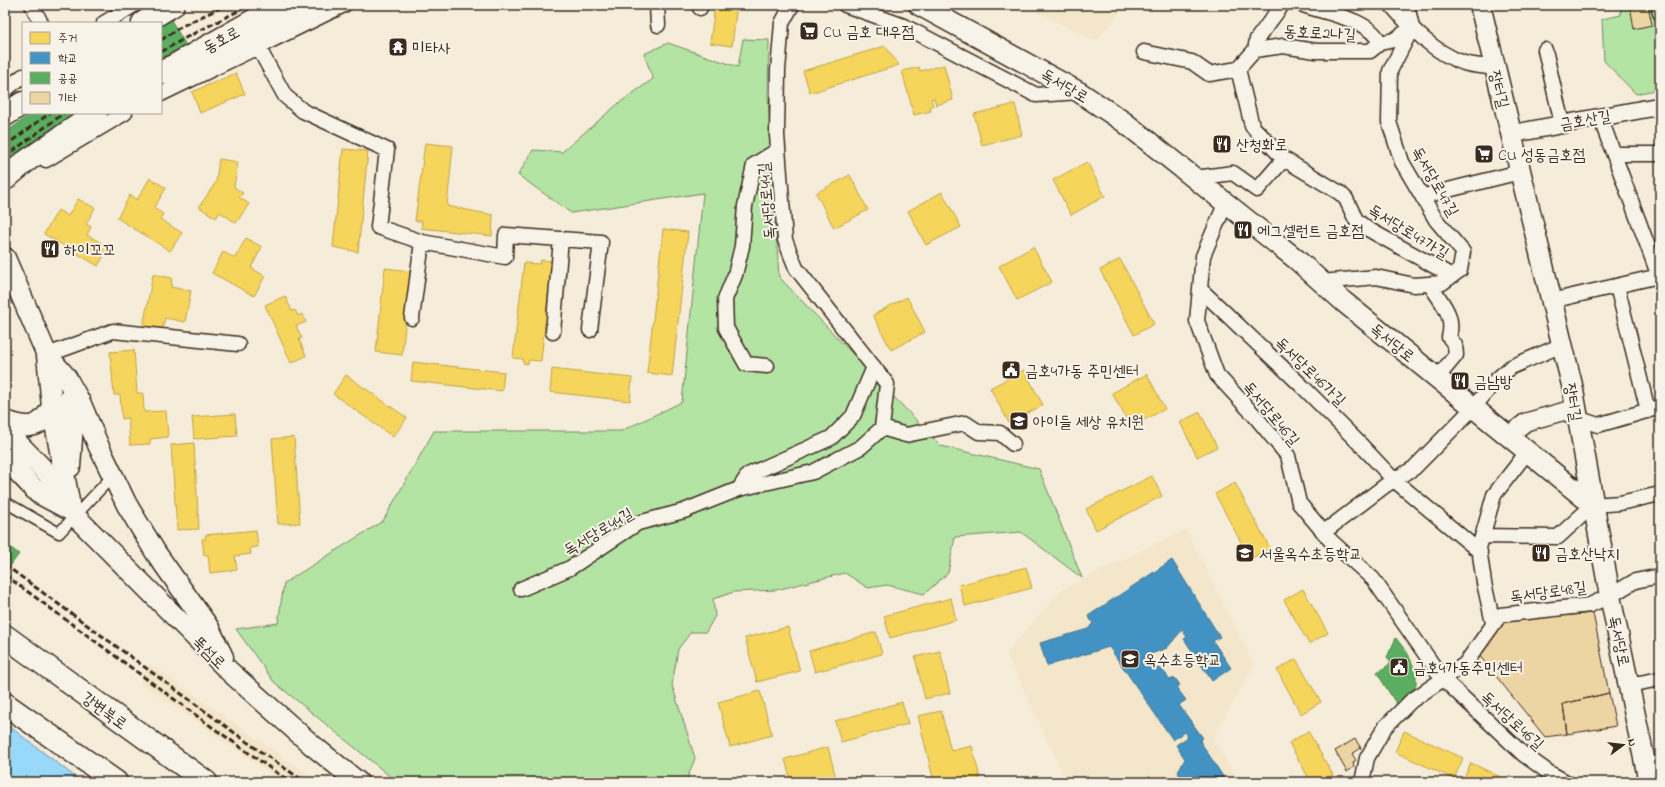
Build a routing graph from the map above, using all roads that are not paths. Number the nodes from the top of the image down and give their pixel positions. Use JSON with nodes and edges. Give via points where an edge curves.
{"nodes":[{"id":1,"x":32,"y":5,"type":"edge"},
{"id":2,"x":134,"y":5,"type":"edge"},
{"id":3,"x":173,"y":5,"type":"edge"},
{"id":4,"x":281,"y":5,"type":"edge"},
{"id":5,"x":319,"y":5,"type":"edge"},
{"id":6,"x":344,"y":5,"type":"edge"},
{"id":7,"x":657,"y":5,"type":"edge"},
{"id":8,"x":792,"y":5,"type":"edge"},
{"id":9,"x":845,"y":5,"type":"edge"},
{"id":10,"x":1282,"y":5,"type":"edge"},
{"id":11,"x":1303,"y":5,"type":"edge"},
{"id":12,"x":1391,"y":5,"type":"edge"},
{"id":13,"x":1407,"y":5,"type":"edge"},
{"id":14,"x":1480,"y":5,"type":"edge"},
{"id":15,"x":1659,"y":5,"type":"edge"},
{"id":16,"x":923,"y":6,"type":"edge"},
{"id":17,"x":1660,"y":13,"type":"edge"},
{"id":18,"x":40,"y":22,"type":"edge"},
{"id":19,"x":106,"y":22,"type":"edge"},
{"id":20,"x":145,"y":22,"type":"edge"},
{"id":21,"x":658,"y":24,"type":"dead end"},
{"id":22,"x":1412,"y":28,"type":"junction"},
{"id":23,"x":1380,"y":43,"type":"junction"},
{"id":24,"x":258,"y":47,"type":"junction"},
{"id":25,"x":1255,"y":50,"type":"junction"},
{"id":26,"x":1545,"y":50,"type":"dead end"},
{"id":27,"x":1144,"y":52,"type":"dead end"},
{"id":28,"x":1495,"y":68,"type":"junction"},
{"id":29,"x":1238,"y":69,"type":"junction"},
{"id":30,"x":162,"y":73,"type":"edge"},
{"id":31,"x":162,"y":74,"type":"edge"},
{"id":32,"x":22,"y":77,"type":"edge"},
{"id":33,"x":5,"y":90,"type":"edge"},
{"id":34,"x":1079,"y":92,"type":"junction"},
{"id":35,"x":162,"y":94,"type":"edge"},
{"id":36,"x":22,"y":104,"type":"edge"},
{"id":37,"x":1660,"y":106,"type":"edge"},
{"id":38,"x":95,"y":114,"type":"edge"},
{"id":39,"x":123,"y":114,"type":"edge"},
{"id":40,"x":5,"y":115,"type":"edge"},
{"id":41,"x":1600,"y":117,"type":"junction"},
{"id":42,"x":1562,"y":124,"type":"junction"},
{"id":43,"x":1511,"y":134,"type":"junction"},
{"id":44,"x":778,"y":150,"type":"junction"},
{"id":45,"x":1614,"y":154,"type":"junction"},
{"id":46,"x":1660,"y":154,"type":"edge"},
{"id":47,"x":1284,"y":159,"type":"junction"},
{"id":48,"x":1520,"y":172,"type":"junction"},
{"id":49,"x":1195,"y":178,"type":"junction"},
{"id":50,"x":5,"y":179,"type":"edge"},
{"id":51,"x":5,"y":189,"type":"edge"},
{"id":52,"x":1424,"y":196,"type":"junction"},
{"id":53,"x":1226,"y":202,"type":"junction"},
{"id":54,"x":561,"y":239,"type":"junction"},
{"id":55,"x":422,"y":242,"type":"junction"},
{"id":56,"x":5,"y":258,"type":"edge"},
{"id":57,"x":1452,"y":276,"type":"junction"},
{"id":58,"x":1659,"y":277,"type":"edge"},
{"id":59,"x":1321,"y":282,"type":"junction"},
{"id":60,"x":1430,"y":284,"type":"junction"},
{"id":61,"x":1617,"y":286,"type":"junction"},
{"id":62,"x":1200,"y":289,"type":"junction"},
{"id":63,"x":1551,"y":301,"type":"junction"},
{"id":64,"x":412,"y":318,"type":"dead end"},
{"id":65,"x":590,"y":330,"type":"dead end"},
{"id":66,"x":553,"y":332,"type":"dead end"},
{"id":67,"x":238,"y":344,"type":"dead end"},
{"id":68,"x":1562,"y":346,"type":"junction"},
{"id":69,"x":48,"y":355,"type":"junction"},
{"id":70,"x":767,"y":366,"type":"dead end"},
{"id":71,"x":874,"y":367,"type":"junction"},
{"id":72,"x":1437,"y":378,"type":"junction"},
{"id":73,"x":70,"y":388,"type":"junction"},
{"id":74,"x":52,"y":407,"type":"junction"},
{"id":75,"x":1474,"y":408,"type":"junction"},
{"id":76,"x":1654,"y":409,"type":"edge"},
{"id":77,"x":1577,"y":418,"type":"junction"},
{"id":78,"x":5,"y":421,"type":"edge"},
{"id":79,"x":882,"y":428,"type":"junction"},
{"id":80,"x":5,"y":430,"type":"edge"},
{"id":81,"x":1508,"y":436,"type":"junction"},
{"id":82,"x":1013,"y":444,"type":"dead end"},
{"id":83,"x":1528,"y":451,"type":"junction"},
{"id":84,"x":5,"y":458,"type":"edge"},
{"id":85,"x":114,"y":478,"type":"junction"},
{"id":86,"x":1394,"y":480,"type":"junction"},
{"id":87,"x":739,"y":489,"type":"junction"},
{"id":88,"x":1660,"y":494,"type":"edge"},
{"id":89,"x":5,"y":502,"type":"edge"},
{"id":90,"x":1592,"y":505,"type":"junction"},
{"id":91,"x":74,"y":514,"type":"junction"},
{"id":92,"x":1324,"y":532,"type":"junction"},
{"id":93,"x":1482,"y":536,"type":"junction"},
{"id":94,"x":1480,"y":552,"type":"junction"},
{"id":95,"x":1660,"y":576,"type":"edge"},
{"id":96,"x":521,"y":589,"type":"dead end"},
{"id":97,"x":1610,"y":596,"type":"junction"},
{"id":98,"x":1493,"y":623,"type":"junction"},
{"id":99,"x":5,"y":636,"type":"edge"},
{"id":100,"x":230,"y":671,"type":"junction"},
{"id":101,"x":1442,"y":678,"type":"junction"},
{"id":102,"x":1660,"y":679,"type":"edge"},
{"id":103,"x":1629,"y":685,"type":"junction"},
{"id":104,"x":5,"y":704,"type":"edge"},
{"id":105,"x":116,"y":782,"type":"edge"},
{"id":106,"x":206,"y":782,"type":"edge"},
{"id":107,"x":358,"y":782,"type":"edge"},
{"id":108,"x":1362,"y":782,"type":"edge"},
{"id":109,"x":1566,"y":782,"type":"edge"},
{"id":110,"x":1649,"y":782,"type":"edge"}],
"edges":[{"from":1,"to":18,"type":"street"},
{"from":2,"to":19,"type":"street"},
{"from":3,"to":20,"type":"main road"},
{"from":4,"to":30,"type":"main road","name":"동호로"},
{"from":5,"to":31,"type":"main road","via":[[194,68]]},
{"from":6,"to":24,"type":"street"},
{"from":7,"to":21,"type":"street"},
{"from":8,"to":44,"type":"street","name":"독서당로44길","via":[[782,24],[778,70]]},
{"from":9,"to":34,"type":"street","via":[[904,26],[1036,95]]},
{"from":10,"to":25,"type":"street","name":"동호로2나길","via":[[1257,39]]},
{"from":11,"to":23,"type":"street","name":"동호로2나길","via":[[1352,20],[1377,36]]},
{"from":12,"to":22,"type":"street"},
{"from":13,"to":22,"type":"street"},
{"from":14,"to":28,"type":"main road","name":"장터길"},
{"from":15,"to":17,"type":"street"},
{"from":16,"to":34,"type":"main road","name":"독서당로"},
{"from":22,"to":23,"type":"street","name":"동호로2나길","via":[[1394,40]]},
{"from":22,"to":28,"type":"street","via":[[1434,47],[1464,63]]},
{"from":22,"to":52,"type":"street","name":"독서당로47길","via":[[1390,71],[1388,122],[1402,162]]},
{"from":23,"to":25,"type":"street","name":"동호로2나길","via":[[1370,51],[1316,51],[1283,46]]},
{"from":24,"to":35,"type":"street"},
{"from":24,"to":55,"type":"street","via":[[285,96],[303,111],[387,150],[378,228]]},
{"from":25,"to":29,"type":"street","name":"동호로2나길"},
{"from":26,"to":42,"type":"street"},
{"from":27,"to":29,"type":"street","via":[[1192,62],[1209,74]]},
{"from":28,"to":43,"type":"main road","name":"장터길"},
{"from":29,"to":47,"type":"street","name":"독서당로47가길","via":[[1252,126]]},
{"from":32,"to":33,"type":"street"},
{"from":34,"to":49,"type":"main road","name":"독서당로","via":[[1124,122]]},
{"from":36,"to":40,"type":"main road"},
{"from":37,"to":41,"type":"street","name":"금호산길"},
{"from":38,"to":50,"type":"main road","via":[[25,162]]},
{"from":39,"to":51,"type":"street","via":[[52,155]]},
{"from":41,"to":42,"type":"street","name":"금호산길"},
{"from":41,"to":45,"type":"street"},
{"from":42,"to":43,"type":"street","name":"금호산길"},
{"from":43,"to":48,"type":"main road","name":"장터길"},
{"from":44,"to":70,"type":"street","via":[[754,165],[745,206],[742,246],[735,275],[725,298],[726,328],[746,364]]},
{"from":44,"to":71,"type":"street","name":"독서당로44길","via":[[785,240],[796,268]]},
{"from":45,"to":46,"type":"street"},
{"from":45,"to":58,"type":"street"},
{"from":47,"to":49,"type":"street","via":[[1257,190],[1233,173]]},
{"from":47,"to":57,"type":"street","name":"독서당로47가길","via":[[1346,198],[1356,220],[1366,228]]},
{"from":48,"to":52,"type":"street"},
{"from":48,"to":63,"type":"main road","name":"장터길"},
{"from":49,"to":53,"type":"main road","name":"독서당로"},
{"from":52,"to":57,"type":"street","name":"독서당로47길","via":[[1436,220],[1462,252],[1460,270]]},
{"from":53,"to":59,"type":"main road","name":"독서당로"},
{"from":53,"to":62,"type":"street","name":"독서당로46길","via":[[1203,256]]},
{"from":54,"to":55,"type":"street","via":[[506,235],[505,257]]},
{"from":54,"to":65,"type":"street","via":[[601,242]]},
{"from":54,"to":66,"type":"street"},
{"from":55,"to":64,"type":"street"},
{"from":56,"to":69,"type":"main road"},
{"from":57,"to":60,"type":"street","via":[[1442,283]]},
{"from":58,"to":61,"type":"street"},
{"from":59,"to":60,"type":"street","via":[[1376,277],[1414,285]]},
{"from":59,"to":72,"type":"main road","name":"독서당로"},
{"from":60,"to":72,"type":"street","via":[[1450,315],[1449,337],[1455,345],[1456,355]]},
{"from":61,"to":63,"type":"street"},
{"from":61,"to":76,"type":"street"},
{"from":62,"to":86,"type":"street","name":"독서당로46가길","via":[[1303,386]]},
{"from":62,"to":92,"type":"street","name":"독서당로46길","via":[[1197,321],[1217,375],[1288,456],[1299,503]]},
{"from":63,"to":68,"type":"main road","name":"장터길"},
{"from":67,"to":69,"type":"street","via":[[113,331]]},
{"from":68,"to":75,"type":"street","via":[[1511,367],[1495,381]]},
{"from":68,"to":77,"type":"main road","name":"장터길"},
{"from":69,"to":73,"type":"main road","via":[[66,377]]},
{"from":69,"to":74,"type":"main road"},
{"from":71,"to":79,"type":"street","name":"독서당로44길","via":[[888,384]]},
{"from":71,"to":87,"type":"street","via":[[853,416],[831,438],[748,475]]},
{"from":72,"to":75,"type":"main road","name":"독서당로"},
{"from":73,"to":85,"type":"main road","via":[[80,402]]},
{"from":73,"to":91,"type":"main road","via":[[73,424],[69,483]]},
{"from":74,"to":78,"type":"main road","via":[[40,423],[32,426],[21,426]]},
{"from":74,"to":91,"type":"main road"},
{"from":75,"to":81,"type":"main road","name":"독서당로"},
{"from":75,"to":86,"type":"street","via":[[1414,468]]},
{"from":76,"to":77,"type":"street","via":[[1598,425]]},
{"from":77,"to":81,"type":"street","via":[[1565,411],[1526,422]]},
{"from":77,"to":90,"type":"main road","name":"장터길"},
{"from":79,"to":82,"type":"street","via":[[906,435],[965,423],[979,432],[1000,433]]},
{"from":79,"to":87,"type":"street","name":"독서당로44길","via":[[861,448],[813,472]]},
{"from":80,"to":91,"type":"main road","name":"뚝섬로","via":[[48,474]]},
{"from":81,"to":83,"type":"main road","name":"독서당로"},
{"from":83,"to":90,"type":"main road","name":"독서당로"},
{"from":83,"to":93,"type":"street","name":"독서당로48길","via":[[1494,495]]},
{"from":84,"to":91,"type":"main road","name":"뚝섬로","via":[[38,493]]},
{"from":85,"to":91,"type":"street"},
{"from":85,"to":100,"type":"main road","via":[[156,553],[209,628]]},
{"from":86,"to":92,"type":"street"},
{"from":86,"to":94,"type":"street","name":"독서당로46가길"},
{"from":87,"to":96,"type":"street","name":"독서당로44길","via":[[684,510],[638,523],[570,568]]},
{"from":88,"to":90,"type":"street"},
{"from":89,"to":91,"type":"street","via":[[59,533]]},
{"from":90,"to":93,"type":"street","via":[[1558,537]]},
{"from":90,"to":97,"type":"main road","name":"독서당로"},
{"from":91,"to":100,"type":"main road","name":"뚝섬로"},
{"from":92,"to":101,"type":"street","name":"독서당로46길","via":[[1374,579]]},
{"from":93,"to":94,"type":"street","name":"독서당로48길"},
{"from":94,"to":98,"type":"street","name":"독서당로48길"},
{"from":95,"to":97,"type":"street","name":"독서당로","via":[[1635,581]]},
{"from":97,"to":98,"type":"street","name":"독서당로48길","via":[[1590,605],[1500,615]]},
{"from":97,"to":103,"type":"main road","name":"독서당로"},
{"from":98,"to":101,"type":"street","name":"독서당로48길","via":[[1465,664]]},
{"from":99,"to":106,"type":"main road","name":"강변북로"},
{"from":100,"to":107,"type":"main road","name":"뚝섬로","via":[[312,745]]},
{"from":101,"to":108,"type":"street","via":[[1411,701],[1385,727],[1367,758]]},
{"from":101,"to":109,"type":"street","name":"독서당로46길","via":[[1524,754]]},
{"from":102,"to":103,"type":"street","name":"독서당로"},
{"from":103,"to":110,"type":"main road","name":"독서당로"},
{"from":104,"to":105,"type":"main road"}]}
